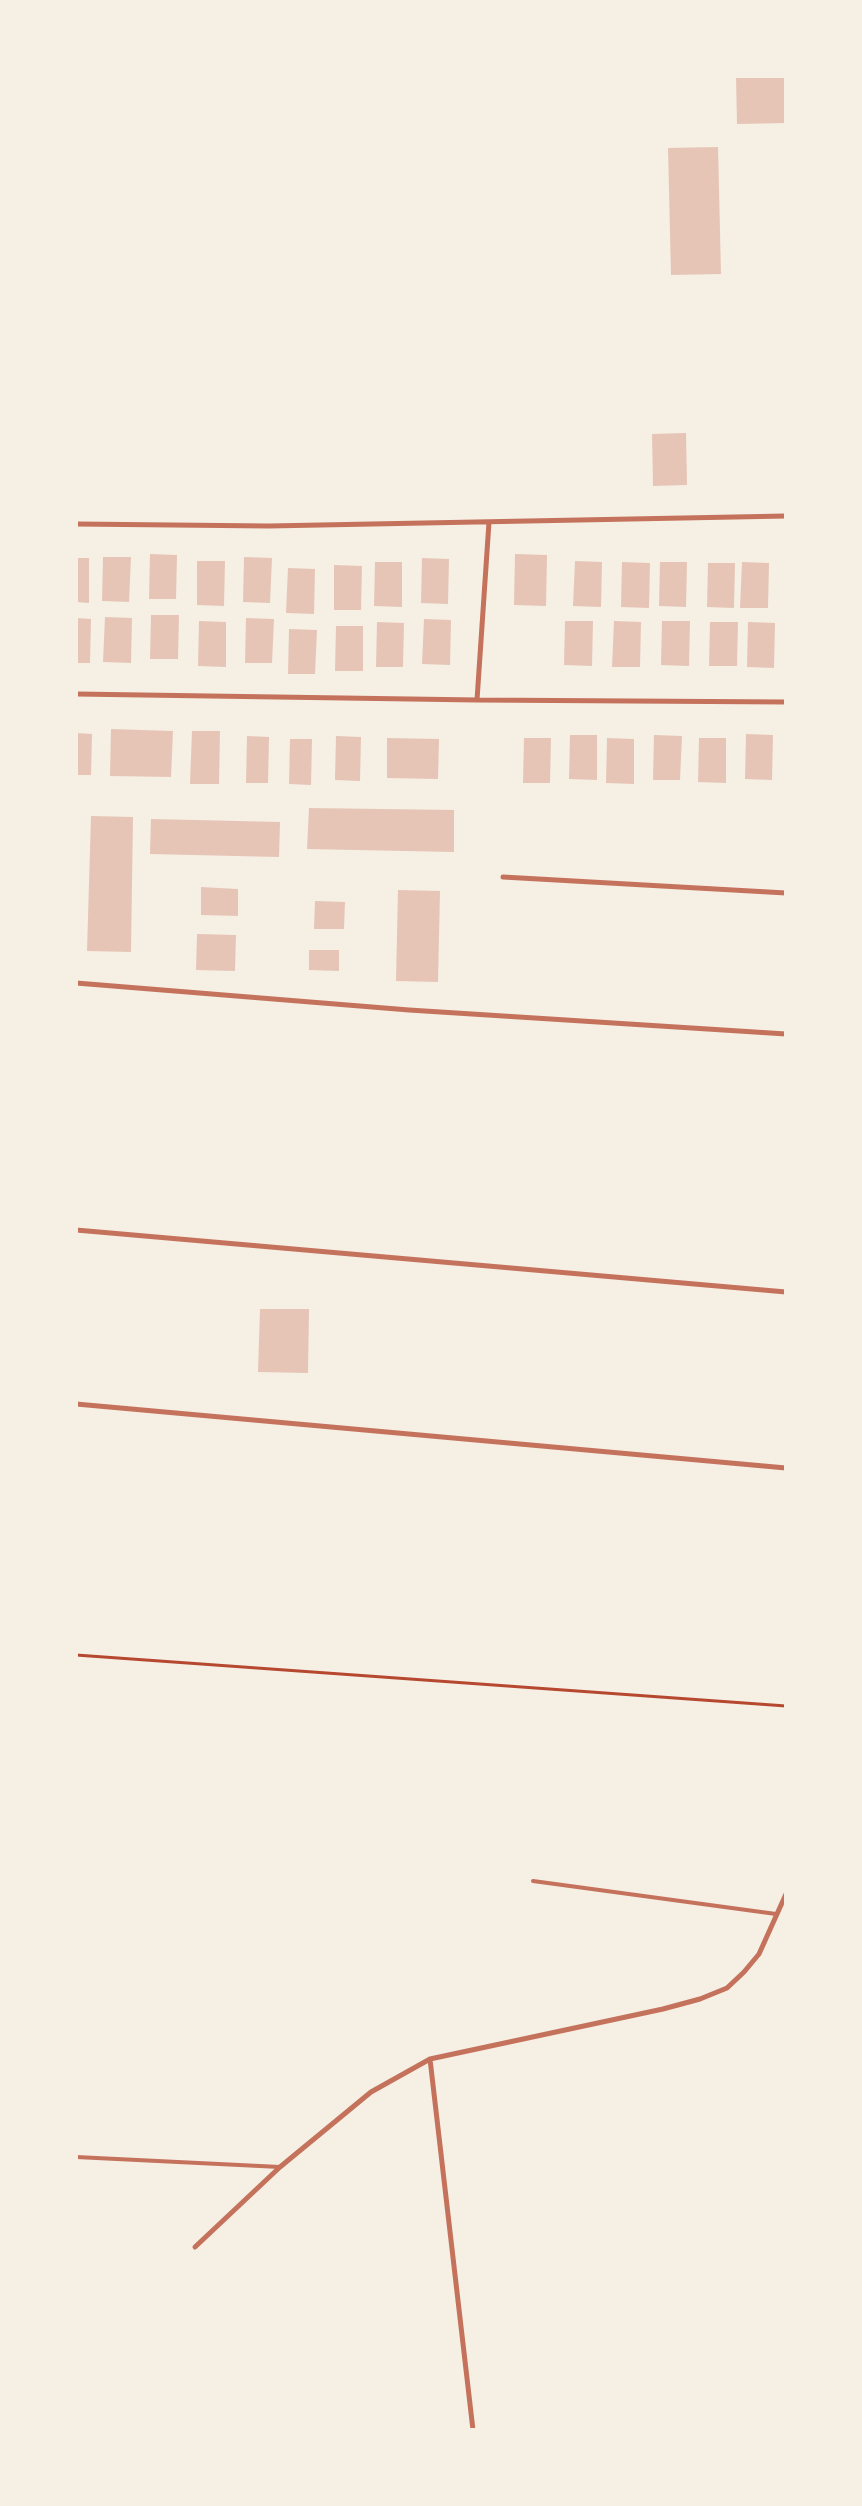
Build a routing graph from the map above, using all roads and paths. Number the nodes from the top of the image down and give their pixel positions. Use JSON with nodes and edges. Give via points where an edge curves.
{"nodes":[{"id":1,"x":786,"y":516,"type":"edge"},
{"id":2,"x":489,"y":522,"type":"junction"},
{"id":3,"x":76,"y":524,"type":"edge"},
{"id":4,"x":76,"y":694,"type":"edge"},
{"id":5,"x":477,"y":700,"type":"junction"},
{"id":6,"x":786,"y":702,"type":"edge"},
{"id":7,"x":503,"y":877,"type":"dead end"},
{"id":8,"x":786,"y":894,"type":"edge"},
{"id":9,"x":76,"y":983,"type":"edge"},
{"id":10,"x":786,"y":1034,"type":"edge"},
{"id":11,"x":76,"y":1230,"type":"edge"},
{"id":12,"x":786,"y":1292,"type":"edge"},
{"id":13,"x":76,"y":1404,"type":"edge"},
{"id":14,"x":786,"y":1468,"type":"edge"},
{"id":15,"x":76,"y":1655,"type":"edge"},
{"id":16,"x":786,"y":1706,"type":"edge"},
{"id":17,"x":533,"y":1881,"type":"dead end"},
{"id":18,"x":786,"y":1894,"type":"edge"},
{"id":19,"x":776,"y":1914,"type":"junction"},
{"id":20,"x":430,"y":2059,"type":"junction"},
{"id":21,"x":76,"y":2157,"type":"edge"},
{"id":22,"x":280,"y":2167,"type":"junction"},
{"id":23,"x":195,"y":2247,"type":"dead end"},
{"id":24,"x":473,"y":2430,"type":"edge"}],
"edges":[{"from":1,"to":2,"type":"street"},
{"from":2,"to":3,"type":"street","via":[[270,526]]},
{"from":2,"to":5,"type":"street"},
{"from":4,"to":5,"type":"street"},
{"from":5,"to":6,"type":"street"},
{"from":7,"to":8,"type":"street"},
{"from":9,"to":10,"type":"street","via":[[409,1010]]},
{"from":11,"to":12,"type":"street"},
{"from":13,"to":14,"type":"street"},
{"from":15,"to":16,"type":"path"},
{"from":17,"to":19,"type":"lane"},
{"from":18,"to":19,"type":"street"},
{"from":19,"to":20,"type":"street","via":[[759,1954],[744,1972],[727,1988],[700,2000]]},
{"from":20,"to":22,"type":"street","via":[[371,2092]]},
{"from":20,"to":24,"type":"street"},
{"from":21,"to":22,"type":"lane"},
{"from":22,"to":23,"type":"street"}]}
